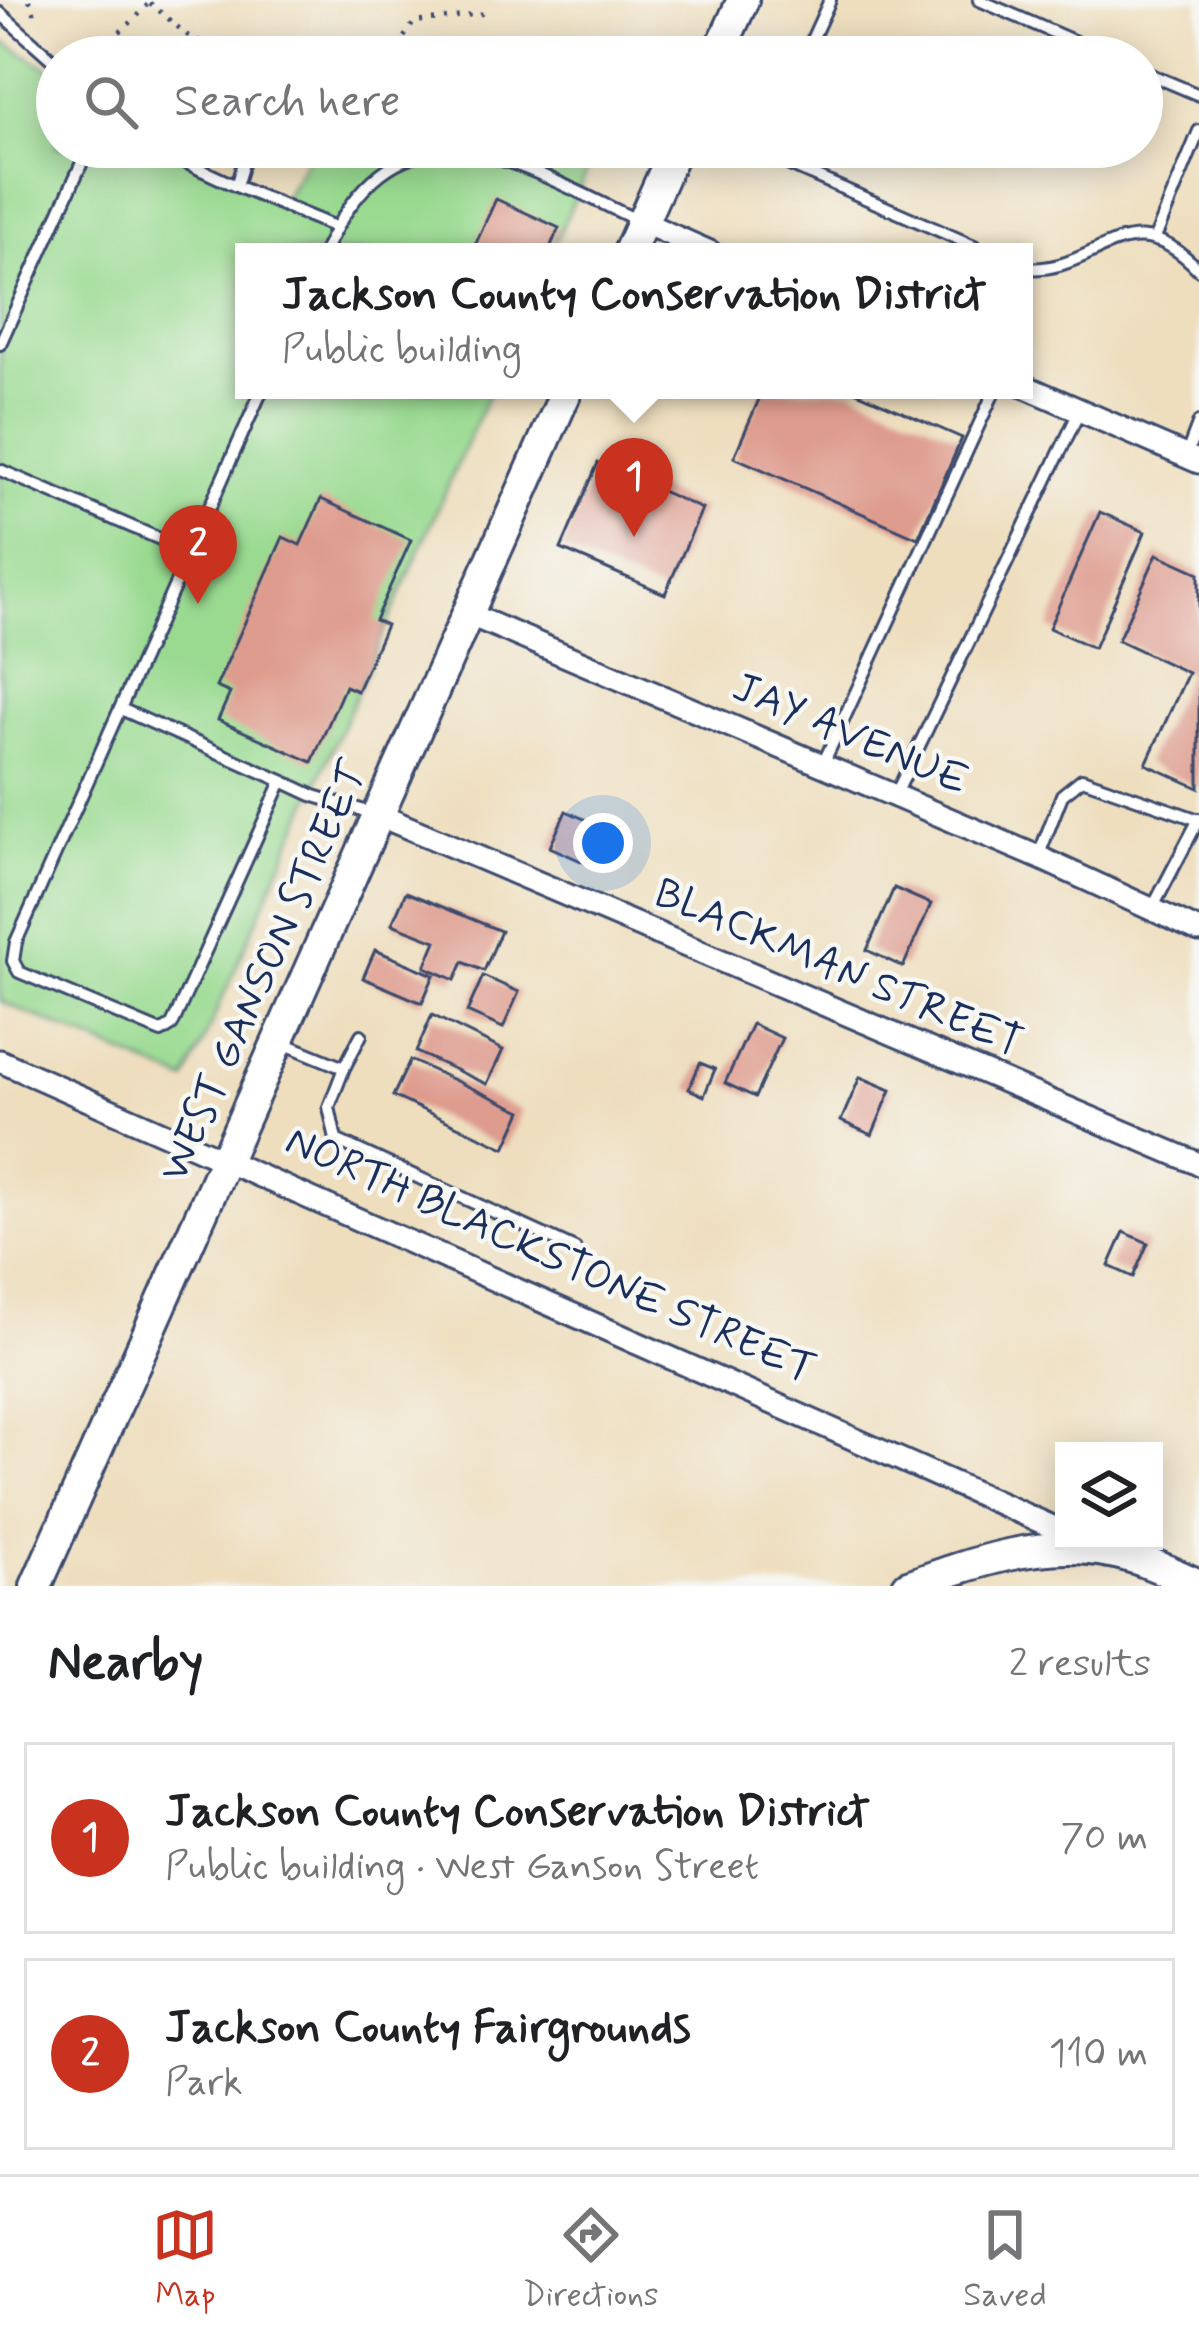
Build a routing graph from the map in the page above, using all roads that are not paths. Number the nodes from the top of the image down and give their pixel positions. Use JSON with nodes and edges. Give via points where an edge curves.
{"nodes":[{"id":1,"x":742,"y":0,"type":"edge"},
{"id":2,"x":830,"y":0,"type":"edge"},
{"id":3,"x":979,"y":0,"type":"edge"},
{"id":4,"x":0,"y":14,"type":"edge"},
{"id":5,"x":726,"y":36,"type":"edge"},
{"id":6,"x":814,"y":36,"type":"edge"},
{"id":7,"x":1062,"y":36,"type":"edge"},
{"id":8,"x":36,"y":46,"type":"edge"},
{"id":9,"x":1163,"y":80,"type":"edge"},
{"id":10,"x":1199,"y":95,"type":"edge"},
{"id":11,"x":1199,"y":130,"type":"edge"},
{"id":12,"x":80,"y":168,"type":"edge"},
{"id":13,"x":197,"y":168,"type":"edge"},
{"id":14,"x":242,"y":168,"type":"edge"},
{"id":15,"x":393,"y":168,"type":"edge"},
{"id":16,"x":521,"y":168,"type":"edge"},
{"id":17,"x":666,"y":168,"type":"edge"},
{"id":18,"x":796,"y":168,"type":"edge"},
{"id":19,"x":236,"y":186,"type":"junction"},
{"id":20,"x":642,"y":222,"type":"junction"},
{"id":21,"x":335,"y":227,"type":"junction"},
{"id":22,"x":1155,"y":238,"type":"junction"},
{"id":23,"x":328,"y":243,"type":"edge"},
{"id":24,"x":633,"y":243,"type":"edge"},
{"id":25,"x":690,"y":243,"type":"edge"},
{"id":26,"x":967,"y":243,"type":"edge"},
{"id":27,"x":1033,"y":268,"type":"edge"},
{"id":28,"x":1199,"y":270,"type":"edge"},
{"id":29,"x":0,"y":344,"type":"edge"},
{"id":30,"x":1033,"y":390,"type":"edge"},
{"id":31,"x":258,"y":399,"type":"edge"},
{"id":32,"x":563,"y":399,"type":"edge"},
{"id":33,"x":991,"y":399,"type":"edge"},
{"id":34,"x":1080,"y":410,"type":"junction"},
{"id":35,"x":1199,"y":422,"type":"edge"},
{"id":36,"x":1192,"y":459,"type":"edge"},
{"id":37,"x":0,"y":470,"type":"edge"},
{"id":38,"x":190,"y":552,"type":"junction"},
{"id":39,"x":468,"y":614,"type":"junction"},
{"id":40,"x":121,"y":709,"type":"junction"},
{"id":41,"x":822,"y":766,"type":"junction"},
{"id":42,"x":282,"y":781,"type":"junction"},
{"id":43,"x":895,"y":796,"type":"junction"},
{"id":44,"x":381,"y":816,"type":"junction"},
{"id":45,"x":1198,"y":819,"type":"edge"},
{"id":46,"x":1038,"y":857,"type":"junction"},
{"id":47,"x":1154,"y":908,"type":"junction"},
{"id":48,"x":1199,"y":931,"type":"edge"},
{"id":49,"x":362,"y":1035,"type":"dead end"},
{"id":50,"x":280,"y":1041,"type":"junction"},
{"id":51,"x":0,"y":1061,"type":"edge"},
{"id":52,"x":344,"y":1069,"type":"junction"},
{"id":53,"x":227,"y":1162,"type":"junction"},
{"id":54,"x":1199,"y":1165,"type":"edge"},
{"id":55,"x":575,"y":1249,"type":"dead end"},
{"id":56,"x":1055,"y":1528,"type":"edge"},
{"id":57,"x":1055,"y":1548,"type":"edge"},
{"id":58,"x":1106,"y":1550,"type":"edge"},
{"id":59,"x":973,"y":1576,"type":"edge"},
{"id":60,"x":1199,"y":1585,"type":"edge"},
{"id":61,"x":36,"y":1586,"type":"edge"},
{"id":62,"x":908,"y":1586,"type":"edge"}],
"edges":[{"from":1,"to":5,"type":"street"},
{"from":2,"to":6,"type":"lane"},
{"from":3,"to":7,"type":"lane"},
{"from":4,"to":8,"type":"lane"},
{"from":9,"to":10,"type":"lane"},
{"from":11,"to":22,"type":"lane"},
{"from":12,"to":29,"type":"lane"},
{"from":13,"to":19,"type":"lane"},
{"from":14,"to":19,"type":"lane"},
{"from":15,"to":21,"type":"lane"},
{"from":16,"to":20,"type":"lane"},
{"from":17,"to":20,"type":"street"},
{"from":18,"to":26,"type":"lane"},
{"from":19,"to":21,"type":"lane"},
{"from":20,"to":24,"type":"street"},
{"from":20,"to":25,"type":"street"},
{"from":21,"to":23,"type":"lane"},
{"from":22,"to":27,"type":"lane","via":[[1129,238]]},
{"from":22,"to":28,"type":"lane"},
{"from":30,"to":34,"type":"street"},
{"from":31,"to":38,"type":"lane"},
{"from":32,"to":39,"type":"street","name":"WEST GANSON STREET"},
{"from":33,"to":41,"type":"lane"},
{"from":34,"to":36,"type":"street"},
{"from":34,"to":43,"type":"lane"},
{"from":35,"to":36,"type":"lane"},
{"from":37,"to":38,"type":"lane"},
{"from":38,"to":40,"type":"lane"},
{"from":39,"to":41,"type":"street","name":"JAY AVENUE"},
{"from":39,"to":44,"type":"street","name":"WEST GANSON STREET"},
{"from":40,"to":42,"type":"lane"},
{"from":40,"to":42,"type":"lane","via":[[16,942],[19,972],[161,1032],[172,1025]]},
{"from":41,"to":43,"type":"street","name":"JAY AVENUE"},
{"from":42,"to":44,"type":"lane"},
{"from":43,"to":46,"type":"street","name":"JAY AVENUE"},
{"from":44,"to":50,"type":"street","name":"WEST GANSON STREET"},
{"from":44,"to":54,"type":"street","name":"BLACKMAN STREET"},
{"from":45,"to":46,"type":"lane","via":[[1082,778],[1062,795]]},
{"from":45,"to":47,"type":"lane"},
{"from":46,"to":47,"type":"street","name":"JAY AVENUE"},
{"from":47,"to":48,"type":"street","name":"JAY AVENUE"},
{"from":49,"to":52,"type":"lane"},
{"from":50,"to":52,"type":"lane"},
{"from":50,"to":53,"type":"street","name":"WEST GANSON STREET"},
{"from":51,"to":53,"type":"street","name":"NORTH BLACKSTONE STREET"},
{"from":52,"to":55,"type":"lane","via":[[329,1107],[336,1140]]},
{"from":53,"to":56,"type":"street","name":"NORTH BLACKSTONE STREET"},
{"from":53,"to":61,"type":"street","name":"WEST GANSON STREET"},
{"from":57,"to":59,"type":"street"},
{"from":58,"to":60,"type":"street"},
{"from":59,"to":62,"type":"street"}]}
